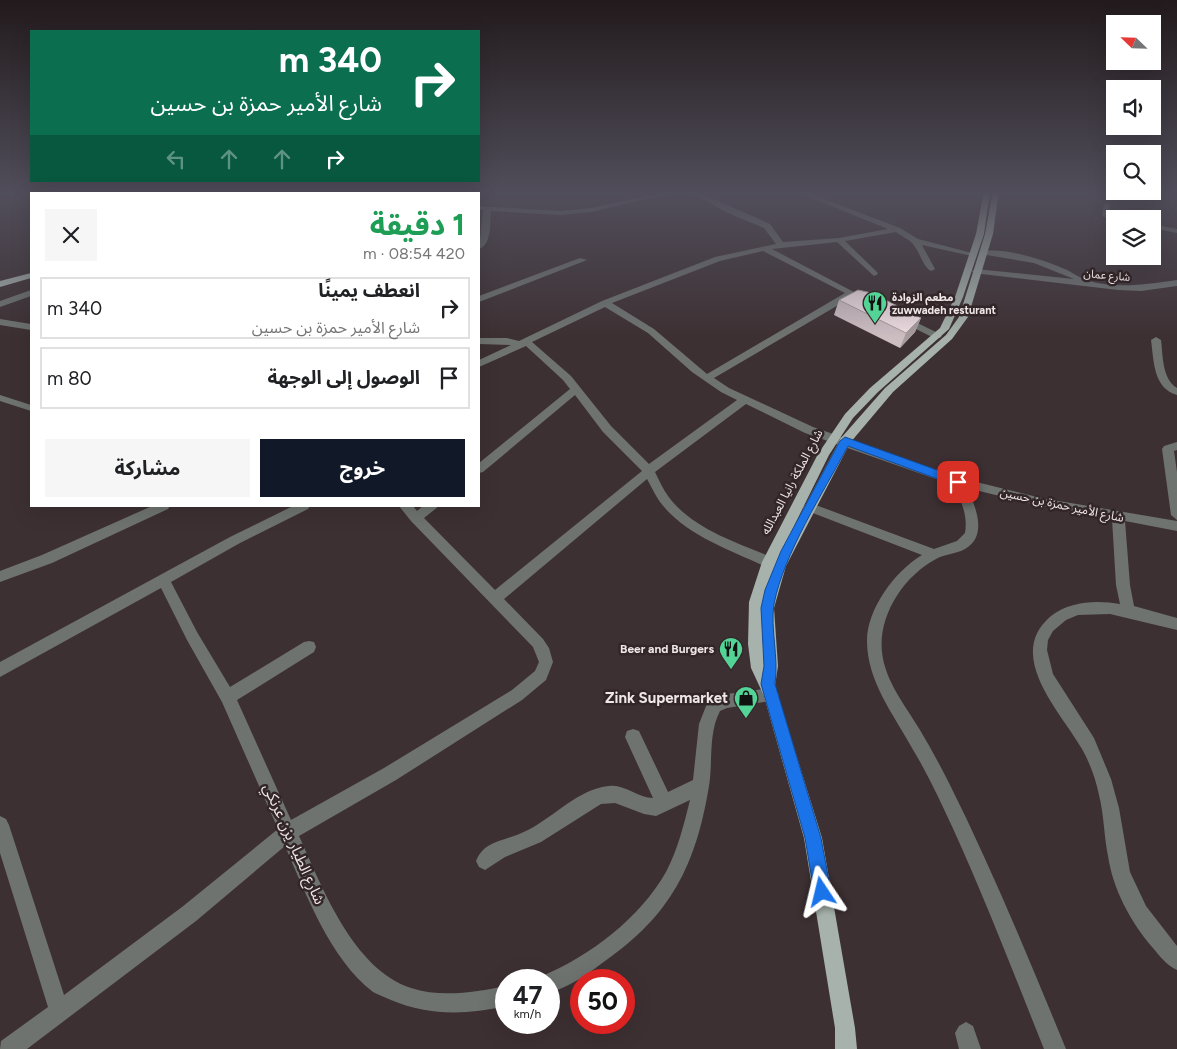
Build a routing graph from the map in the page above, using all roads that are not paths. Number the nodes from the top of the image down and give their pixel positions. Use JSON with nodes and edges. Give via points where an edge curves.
{"nodes":[{"id":1,"x":778,"y":240,"type":"edge"},
{"id":2,"x":839,"y":240,"type":"joint"},
{"id":3,"x":978,"y":240,"type":"edge"},
{"id":4,"x":987,"y":240,"type":"edge"},
{"id":5,"x":915,"y":241,"type":"joint"},
{"id":6,"x":781,"y":245,"type":"junction"},
{"id":7,"x":763,"y":248,"type":"junction"},
{"id":8,"x":987,"y":253,"type":"dead end"},
{"id":9,"x":972,"y":254,"type":"junction"},
{"id":10,"x":583,"y":260,"type":"dead end"},
{"id":11,"x":931,"y":269,"type":"dead end"},
{"id":12,"x":976,"y":271,"type":"junction"},
{"id":13,"x":874,"y":274,"type":"dead end"},
{"id":14,"x":30,"y":276,"type":"edge"},
{"id":15,"x":2,"y":283,"type":"edge"},
{"id":16,"x":1177,"y":283,"type":"edge"},
{"id":17,"x":1090,"y":285,"type":"junction"},
{"id":18,"x":30,"y":293,"type":"edge"},
{"id":19,"x":852,"y":293,"type":"junction"},
{"id":20,"x":480,"y":299,"type":"edge"},
{"id":21,"x":605,"y":303,"type":"junction"},
{"id":22,"x":0,"y":304,"type":"edge"},
{"id":23,"x":873,"y":304,"type":"edge"},
{"id":24,"x":897,"y":316,"type":"edge"},
{"id":25,"x":0,"y":322,"type":"edge"},
{"id":26,"x":30,"y":327,"type":"edge"},
{"id":27,"x":937,"y":336,"type":"junction"},
{"id":28,"x":1156,"y":340,"type":"dead end"},
{"id":29,"x":480,"y":341,"type":"edge"},
{"id":30,"x":525,"y":343,"type":"junction"},
{"id":31,"x":480,"y":364,"type":"edge"},
{"id":32,"x":707,"y":378,"type":"junction"},
{"id":33,"x":576,"y":390,"type":"junction"},
{"id":34,"x":1177,"y":392,"type":"edge"},
{"id":35,"x":0,"y":398,"type":"edge"},
{"id":36,"x":744,"y":400,"type":"junction"},
{"id":37,"x":30,"y":408,"type":"edge"},
{"id":38,"x":840,"y":439,"type":"junction"},
{"id":39,"x":1177,"y":446,"type":"edge"},
{"id":40,"x":480,"y":468,"type":"edge"},
{"id":41,"x":649,"y":471,"type":"junction"},
{"id":42,"x":958,"y":482,"type":"junction"},
{"id":43,"x":162,"y":507,"type":"edge"},
{"id":44,"x":302,"y":507,"type":"edge"},
{"id":45,"x":429,"y":507,"type":"edge"},
{"id":46,"x":809,"y":507,"type":"junction"},
{"id":47,"x":410,"y":512,"type":"edge"},
{"id":48,"x":1177,"y":515,"type":"edge"},
{"id":49,"x":1118,"y":516,"type":"junction"},
{"id":50,"x":1177,"y":526,"type":"edge"},
{"id":51,"x":934,"y":554,"type":"junction"},
{"id":52,"x":769,"y":562,"type":"junction"},
{"id":53,"x":0,"y":577,"type":"edge"},
{"id":54,"x":163,"y":580,"type":"junction"},
{"id":55,"x":494,"y":599,"type":"junction"},
{"id":56,"x":1128,"y":610,"type":"junction"},
{"id":57,"x":1177,"y":624,"type":"edge"},
{"id":58,"x":309,"y":648,"type":"dead end"},
{"id":59,"x":0,"y":670,"type":"edge"},
{"id":60,"x":770,"y":690,"type":"junction"},
{"id":61,"x":228,"y":697,"type":"junction"},
{"id":62,"x":633,"y":737,"type":"dead end"},
{"id":63,"x":701,"y":785,"type":"junction"},
{"id":64,"x":664,"y":803,"type":"junction"},
{"id":65,"x":0,"y":826,"type":"edge"},
{"id":66,"x":288,"y":832,"type":"junction"},
{"id":67,"x":485,"y":861,"type":"dead end"},
{"id":68,"x":1177,"y":960,"type":"edge"},
{"id":69,"x":560,"y":979,"type":"edge"},
{"id":70,"x":495,"y":998,"type":"edge"},
{"id":71,"x":59,"y":1010,"type":"junction"},
{"id":72,"x":8,"y":1049,"type":"edge"},
{"id":73,"x":846,"y":1049,"type":"edge"},
{"id":74,"x":1055,"y":1049,"type":"edge"}],
"edges":[{"from":1,"to":6,"type":"street"},
{"from":2,"to":6,"type":"street"},
{"from":2,"to":13,"type":"street"},
{"from":3,"to":9,"type":"main road","name":"شارع الملكة رانيا العبدالله"},
{"from":4,"to":12,"type":"main road","name":"شارع الملكة رانيا العبدالله"},
{"from":5,"to":9,"type":"street"},
{"from":5,"to":11,"type":"street"},
{"from":6,"to":7,"type":"street"},
{"from":7,"to":19,"type":"street"},
{"from":7,"to":21,"type":"street","via":[[718,259]]},
{"from":8,"to":17,"type":"street","via":[[1032,258]]},
{"from":9,"to":27,"type":"main road","name":"شارع الملكة رانيا العبدالله","via":[[959,297],[944,329]]},
{"from":10,"to":20,"type":"street"},
{"from":12,"to":17,"type":"street","name":"شارع عمان"},
{"from":12,"to":38,"type":"main road","name":"شارع الملكة رانيا العبدالله","via":[[955,330]]},
{"from":14,"to":15,"type":"main road"},
{"from":16,"to":17,"type":"street","name":"شارع عمان","via":[[1141,288]]},
{"from":18,"to":22,"type":"street"},
{"from":19,"to":23,"type":"street"},
{"from":19,"to":32,"type":"street"},
{"from":21,"to":30,"type":"street"},
{"from":21,"to":32,"type":"street","name":"شارع الأمير حمزة بن حسين","via":[[651,331]]},
{"from":24,"to":27,"type":"street"},
{"from":25,"to":26,"type":"street"},
{"from":27,"to":38,"type":"main road","name":"شارع الملكة رانيا العبدالله","via":[[874,390],[850,416]]},
{"from":28,"to":34,"type":"street","via":[[1163,382]]},
{"from":29,"to":30,"type":"street"},
{"from":30,"to":31,"type":"street"},
{"from":30,"to":33,"type":"street"},
{"from":32,"to":36,"type":"street","name":"شارع الأمير حمزة بن حسين"},
{"from":33,"to":40,"type":"street"},
{"from":33,"to":41,"type":"street","via":[[607,429]]},
{"from":35,"to":37,"type":"street"},
{"from":36,"to":38,"type":"street","name":"شارع الأمير حمزة بن حسين","via":[[809,430]]},
{"from":36,"to":41,"type":"street"},
{"from":38,"to":42,"type":"street","name":"شارع الأمير حمزة بن حسين"},
{"from":38,"to":46,"type":"main road","name":"شارع الملكة رانيا العبدالله"},
{"from":38,"to":52,"type":"main road","name":"شارع الملكة رانيا العبدالله","via":[[824,454]]},
{"from":39,"to":48,"type":"street","via":[[1168,449]]},
{"from":41,"to":52,"type":"street","via":[[664,499],[695,527]]},
{"from":41,"to":55,"type":"street"},
{"from":42,"to":49,"type":"street","name":"شارع الأمير حمزة بن حسين"},
{"from":42,"to":51,"type":"street","via":[[970,512],[971,532],[961,545]]},
{"from":43,"to":53,"type":"street"},
{"from":44,"to":54,"type":"street"},
{"from":45,"to":47,"type":"street"},
{"from":46,"to":51,"type":"street"},
{"from":46,"to":60,"type":"main road","name":"شارع الملكة رانيا العبدالله","via":[[779,566],[767,608]]},
{"from":47,"to":55,"type":"street"},
{"from":49,"to":50,"type":"street","name":"شارع الأمير حمزة بن حسين"},
{"from":49,"to":56,"type":"street"},
{"from":51,"to":74,"type":"street","via":[[912,568],[880,615],[873,639],[875,656],[886,692],[918,743],[965,834]]},
{"from":52,"to":60,"type":"main road","name":"شارع الملكة رانيا العبدالله","via":[[756,602],[755,619],[758,668]]},
{"from":54,"to":59,"type":"street"},
{"from":54,"to":61,"type":"street","name":"شارع الطيار يزن عرنكي"},
{"from":55,"to":66,"type":"street","via":[[538,643],[546,662],[541,675],[481,718]]},
{"from":56,"to":57,"type":"street"},
{"from":56,"to":68,"type":"street","via":[[1089,607],[1063,614],[1044,631],[1040,653],[1043,667],[1089,746],[1103,780],[1118,859],[1134,908]]},
{"from":58,"to":61,"type":"street"},
{"from":60,"to":63,"type":"street","via":[[714,706],[707,727]]},
{"from":60,"to":73,"type":"main road","name":"شارع الملكة رانيا العبدالله","via":[[813,838]]},
{"from":61,"to":66,"type":"street","name":"شارع الطيار يزن عرنكي"},
{"from":62,"to":64,"type":"street"},
{"from":63,"to":64,"type":"street"},
{"from":63,"to":69,"type":"street","via":[[685,852],[651,911],[612,946]]},
{"from":64,"to":67,"type":"street","via":[[652,808],[623,795],[600,795],[546,831],[502,848]]},
{"from":65,"to":71,"type":"street"},
{"from":66,"to":70,"type":"street","name":"شارع الطيار يزن عرنكي","via":[[340,942],[381,985],[430,1002],[471,1003]]},
{"from":66,"to":71,"type":"street","via":[[189,914]]},
{"from":71,"to":72,"type":"street"}]}
